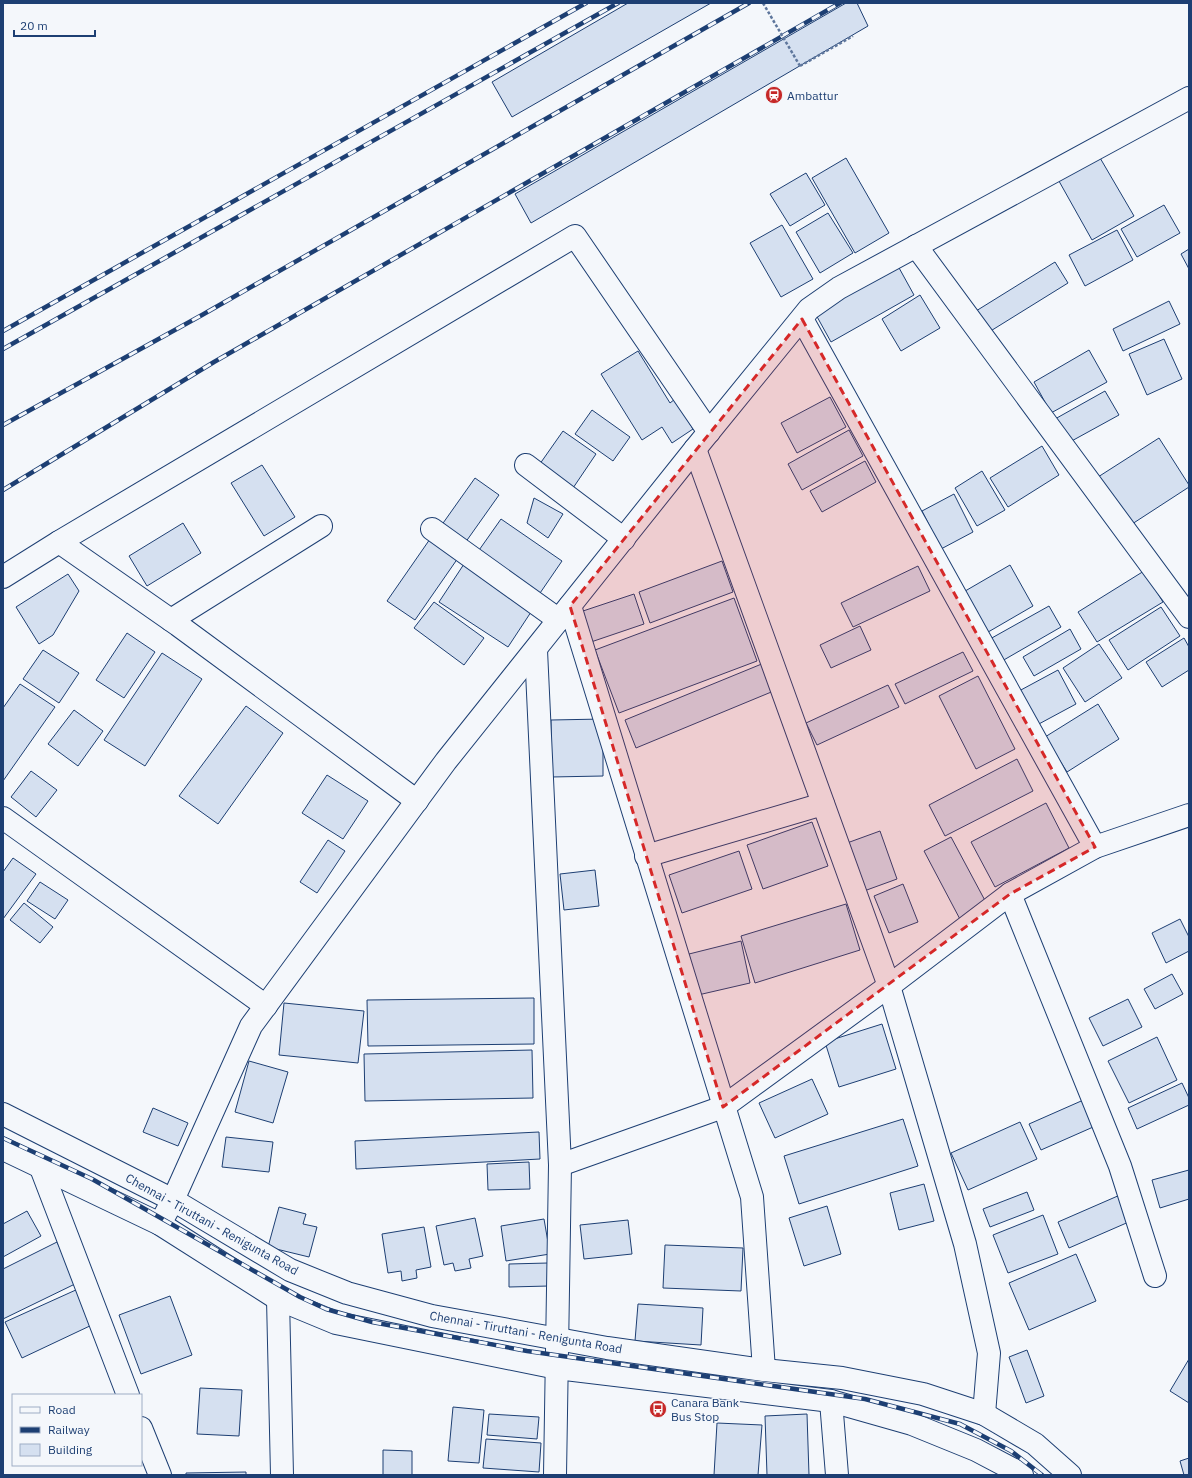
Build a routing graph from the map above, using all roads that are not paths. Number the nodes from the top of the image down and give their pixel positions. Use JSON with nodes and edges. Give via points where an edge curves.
{"nodes":[{"id":1,"x":1189,"y":98,"type":"edge"},
{"id":2,"x":916,"y":246,"type":"junction"},
{"id":3,"x":802,"y":319,"type":"junction"},
{"id":4,"x":709,"y":432,"type":"junction"},
{"id":5,"x":695,"y":449,"type":"junction"},
{"id":6,"x":526,"y":465,"type":"dead end"},
{"id":7,"x":321,"y":526,"type":"dead end"},
{"id":8,"x":432,"y":529,"type":"dead end"},
{"id":9,"x":624,"y":538,"type":"junction"},
{"id":10,"x":59,"y":542,"type":"junction"},
{"id":11,"x":3,"y":577,"type":"edge"},
{"id":12,"x":565,"y":613,"type":"junction"},
{"id":13,"x":1189,"y":617,"type":"edge"},
{"id":14,"x":171,"y":620,"type":"junction"},
{"id":15,"x":536,"y":650,"type":"junction"},
{"id":16,"x":417,"y":801,"type":"junction"},
{"id":17,"x":823,"y":804,"type":"junction"},
{"id":18,"x":1189,"y":815,"type":"edge"},
{"id":19,"x":3,"y":818,"type":"edge"},
{"id":20,"x":1095,"y":847,"type":"junction"},
{"id":21,"x":646,"y":856,"type":"junction"},
{"id":22,"x":1010,"y":894,"type":"junction"},
{"id":23,"x":889,"y":986,"type":"junction"},
{"id":24,"x":266,"y":1006,"type":"junction"},
{"id":25,"x":723,"y":1107,"type":"junction"},
{"id":26,"x":3,"y":1114,"type":"edge"},
{"id":27,"x":3,"y":1149,"type":"edge"},
{"id":28,"x":560,"y":1165,"type":"junction"},
{"id":29,"x":41,"y":1168,"type":"junction"},
{"id":30,"x":173,"y":1200,"type":"junction"},
{"id":31,"x":160,"y":1224,"type":"junction"},
{"id":32,"x":1155,"y":1276,"type":"dead end"},
{"id":33,"x":278,"y":1299,"type":"junction"},
{"id":34,"x":558,"y":1338,"type":"junction"},
{"id":35,"x":557,"y":1368,"type":"junction"},
{"id":36,"x":764,"y":1370,"type":"junction"},
{"id":37,"x":128,"y":1394,"type":"edge"},
{"id":38,"x":831,"y":1401,"type":"junction"},
{"id":39,"x":984,"y":1414,"type":"junction"},
{"id":40,"x":142,"y":1430,"type":"edge"},
{"id":41,"x":160,"y":1475,"type":"edge"},
{"id":42,"x":282,"y":1475,"type":"edge"},
{"id":43,"x":554,"y":1475,"type":"edge"},
{"id":44,"x":837,"y":1475,"type":"edge"},
{"id":45,"x":1022,"y":1475,"type":"edge"},
{"id":46,"x":1070,"y":1475,"type":"edge"}],
"edges":[{"from":1,"to":2,"type":"main road"},
{"from":2,"to":3,"type":"main road","via":[[839,288],[810,308]]},
{"from":2,"to":13,"type":"main road"},
{"from":3,"to":4,"type":"main road"},
{"from":3,"to":20,"type":"main road"},
{"from":4,"to":5,"type":"main road"},
{"from":4,"to":10,"type":"main road","via":[[575,236]]},
{"from":5,"to":9,"type":"main road"},
{"from":5,"to":17,"type":"main road"},
{"from":6,"to":9,"type":"main road"},
{"from":7,"to":14,"type":"main road"},
{"from":8,"to":12,"type":"main road"},
{"from":9,"to":12,"type":"main road"},
{"from":10,"to":11,"type":"main road"},
{"from":10,"to":14,"type":"main road"},
{"from":12,"to":15,"type":"main road"},
{"from":12,"to":21,"type":"main road"},
{"from":14,"to":16,"type":"main road"},
{"from":15,"to":16,"type":"main road","via":[[446,760]]},
{"from":15,"to":28,"type":"main road"},
{"from":16,"to":24,"type":"main road"},
{"from":17,"to":21,"type":"main road"},
{"from":17,"to":23,"type":"main road"},
{"from":18,"to":20,"type":"main road"},
{"from":19,"to":24,"type":"main road"},
{"from":20,"to":22,"type":"main road"},
{"from":21,"to":25,"type":"main road"},
{"from":22,"to":23,"type":"main road"},
{"from":22,"to":32,"type":"main road","via":[[1120,1166]]},
{"from":23,"to":25,"type":"main road"},
{"from":23,"to":39,"type":"main road","via":[[965,1244],[989,1353]]},
{"from":24,"to":30,"type":"main road","via":[[251,1026]]},
{"from":25,"to":28,"type":"main road"},
{"from":25,"to":36,"type":"main road","via":[[752,1197]]},
{"from":26,"to":30,"type":"main road","name":"Chennai - Tiruttani - Renigunta Road"},
{"from":27,"to":29,"type":"main road","name":"Chennai - Tiruttani - Renigunta Road"},
{"from":28,"to":34,"type":"main road"},
{"from":29,"to":31,"type":"main road","name":"Chennai - Tiruttani - Renigunta Road"},
{"from":29,"to":37,"type":"main road"},
{"from":30,"to":31,"type":"main road"},
{"from":30,"to":34,"type":"main road","name":"Chennai - Tiruttani - Renigunta Road","via":[[290,1270],[347,1293],[432,1316]]},
{"from":31,"to":33,"type":"main road","name":"Chennai - Tiruttani - Renigunta Road"},
{"from":33,"to":35,"type":"main road","name":"Chennai - Tiruttani - Renigunta Road","via":[[336,1323]]},
{"from":33,"to":42,"type":"main road"},
{"from":34,"to":35,"type":"main road"},
{"from":34,"to":36,"type":"main road","name":"Chennai - Tiruttani - Renigunta Road","via":[[607,1348]]},
{"from":35,"to":38,"type":"main road","name":"Chennai - Tiruttani - Renigunta Road"},
{"from":35,"to":43,"type":"main road"},
{"from":36,"to":39,"type":"main road","name":"Chennai - Tiruttani - Renigunta Road","via":[[842,1378],[923,1394]]},
{"from":38,"to":44,"type":"main road"},
{"from":38,"to":45,"type":"main road","name":"Chennai - Tiruttani - Renigunta Road","via":[[912,1424],[976,1450]]},
{"from":39,"to":46,"type":"main road","name":"Chennai - Tiruttani - Renigunta Road","via":[[1035,1444]]},
{"from":40,"to":41,"type":"main road"}]}
